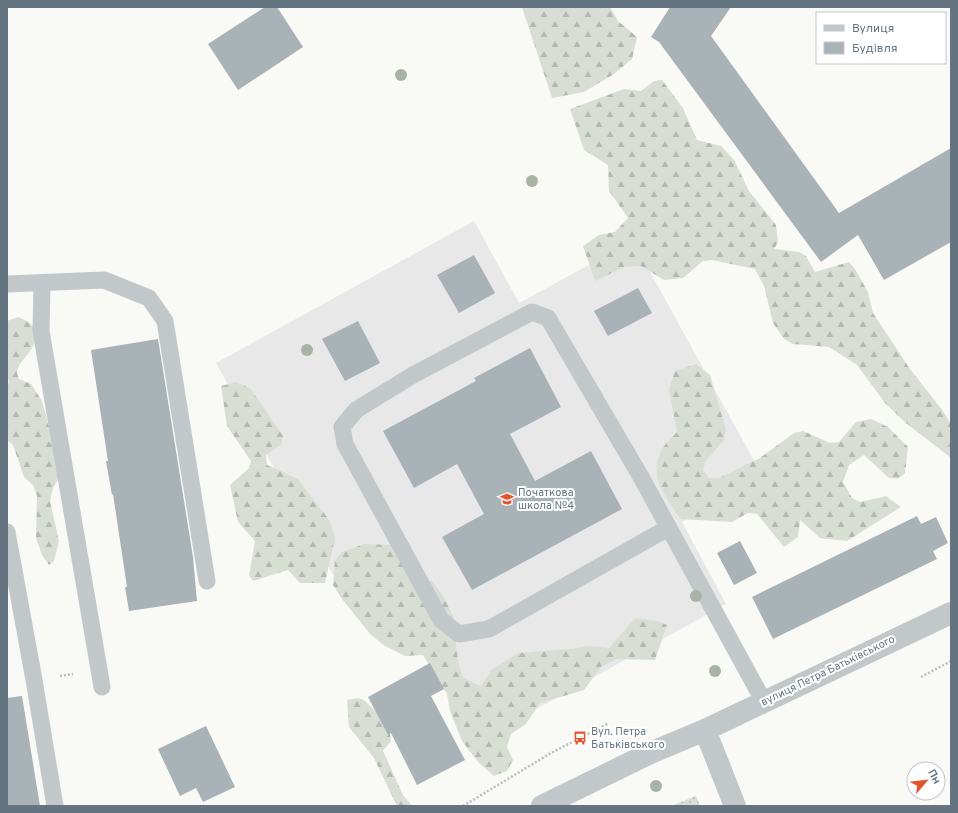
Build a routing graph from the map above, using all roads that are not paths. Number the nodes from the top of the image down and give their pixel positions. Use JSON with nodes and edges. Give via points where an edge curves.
{"nodes":[{"id":1,"x":42,"y":282,"type":"junction"},
{"id":2,"x":7,"y":284,"type":"edge"},
{"id":3,"x":668,"y":528,"type":"junction"},
{"id":4,"x":7,"y":532,"type":"edge"},
{"id":5,"x":207,"y":581,"type":"dead end"},
{"id":6,"x":951,"y":613,"type":"edge"},
{"id":7,"x":102,"y":687,"type":"dead end"},
{"id":8,"x":764,"y":702,"type":"junction"},
{"id":9,"x":705,"y":730,"type":"junction"},
{"id":10,"x":55,"y":806,"type":"edge"},
{"id":11,"x":542,"y":806,"type":"edge"},
{"id":12,"x":735,"y":806,"type":"edge"}],
"edges":[{"from":1,"to":2,"type":"lane"},
{"from":1,"to":5,"type":"lane","via":[[104,280],[149,298],[165,321]]},
{"from":1,"to":7,"type":"lane","via":[[41,331]]},
{"from":3,"to":3,"type":"lane","via":[[490,629],[459,634],[442,620],[345,444],[342,427],[356,410],[413,375],[532,312],[548,318]]},
{"from":3,"to":8,"type":"lane"},
{"from":4,"to":10,"type":"lane"},
{"from":6,"to":8,"type":"street","name":"вулиця Петра Батьківського"},
{"from":8,"to":9,"type":"street","name":"вулиця Петра Батьківського"},
{"from":9,"to":11,"type":"street","name":"вулиця Петра Батьківського","via":[[648,754]]},
{"from":9,"to":12,"type":"street"}]}
